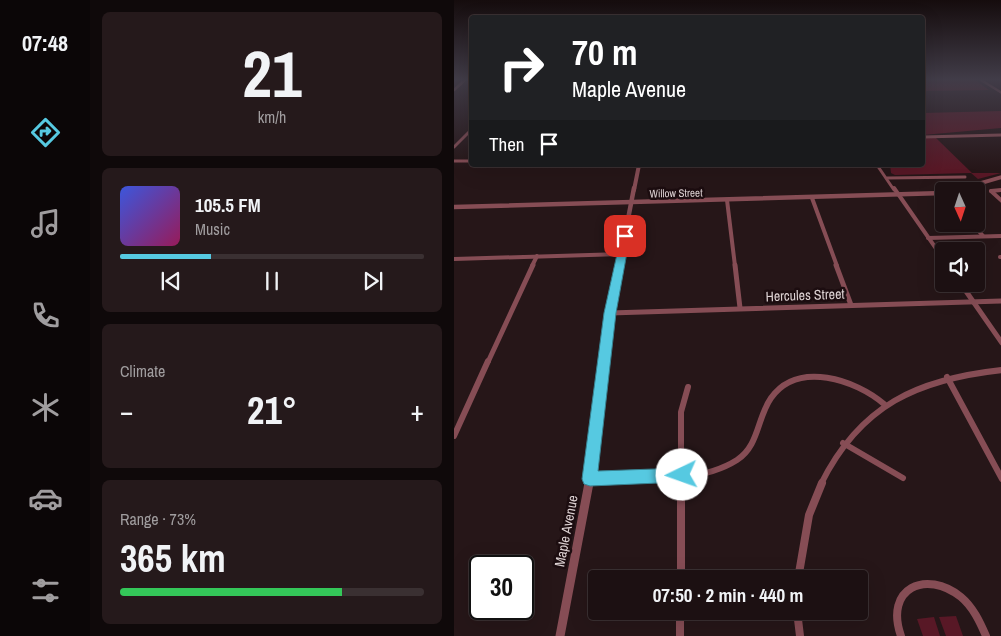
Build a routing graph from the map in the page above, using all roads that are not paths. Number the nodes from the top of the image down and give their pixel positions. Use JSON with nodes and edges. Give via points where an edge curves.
{"nodes":[{"id":1,"x":469,"y":131,"type":"edge"},
{"id":2,"x":1001,"y":135,"type":"edge"},
{"id":3,"x":925,"y":137,"type":"edge"},
{"id":4,"x":454,"y":147,"type":"edge"},
{"id":5,"x":454,"y":161,"type":"edge"},
{"id":6,"x":469,"y":161,"type":"edge"},
{"id":7,"x":639,"y":167,"type":"edge"},
{"id":8,"x":879,"y":167,"type":"edge"},
{"id":9,"x":965,"y":177,"type":"dead end"},
{"id":10,"x":1001,"y":177,"type":"edge"},
{"id":11,"x":887,"y":178,"type":"junction"},
{"id":12,"x":984,"y":182,"type":"edge"},
{"id":13,"x":1001,"y":190,"type":"edge"},
{"id":14,"x":935,"y":194,"type":"edge"},
{"id":15,"x":898,"y":196,"type":"junction"},
{"id":16,"x":812,"y":198,"type":"junction"},
{"id":17,"x":727,"y":200,"type":"junction"},
{"id":18,"x":1001,"y":201,"type":"edge"},
{"id":19,"x":632,"y":202,"type":"junction"},
{"id":20,"x":454,"y":207,"type":"edge"},
{"id":21,"x":980,"y":232,"type":"edge"},
{"id":22,"x":983,"y":236,"type":"junction"},
{"id":23,"x":1001,"y":236,"type":"edge"},
{"id":24,"x":928,"y":238,"type":"junction"},
{"id":25,"x":935,"y":248,"type":"edge"},
{"id":26,"x":622,"y":254,"type":"junction"},
{"id":27,"x":537,"y":256,"type":"junction"},
{"id":28,"x":454,"y":259,"type":"edge"},
{"id":29,"x":967,"y":292,"type":"edge"},
{"id":30,"x":1001,"y":301,"type":"edge"},
{"id":31,"x":974,"y":302,"type":"junction"},
{"id":32,"x":851,"y":305,"type":"junction"},
{"id":33,"x":740,"y":308,"type":"junction"},
{"id":34,"x":610,"y":313,"type":"junction"},
{"id":35,"x":1001,"y":343,"type":"edge"},
{"id":36,"x":1001,"y":370,"type":"edge"},
{"id":37,"x":947,"y":377,"type":"junction"},
{"id":38,"x":688,"y":387,"type":"dead end"},
{"id":39,"x":884,"y":404,"type":"junction"},
{"id":40,"x":454,"y":436,"type":"edge"},
{"id":41,"x":844,"y":443,"type":"junction"},
{"id":42,"x":682,"y":475,"type":"junction"},
{"id":43,"x":903,"y":478,"type":"dead end"},
{"id":44,"x":590,"y":479,"type":"junction"},
{"id":45,"x":1001,"y":479,"type":"edge"},
{"id":46,"x":680,"y":570,"type":"edge"},
{"id":47,"x":800,"y":570,"type":"edge"},
{"id":48,"x":680,"y":620,"type":"edge"},
{"id":49,"x":798,"y":620,"type":"edge"},
{"id":50,"x":560,"y":636,"type":"edge"},
{"id":51,"x":680,"y":636,"type":"edge"},
{"id":52,"x":800,"y":636,"type":"edge"},
{"id":53,"x":901,"y":636,"type":"edge"},
{"id":54,"x":986,"y":636,"type":"edge"}],
"edges":[{"from":1,"to":4,"type":"street"},
{"from":2,"to":3,"type":"street"},
{"from":5,"to":6,"type":"street"},
{"from":7,"to":19,"type":"street","name":"Maple Avenue"},
{"from":8,"to":11,"type":"street"},
{"from":9,"to":11,"type":"street"},
{"from":10,"to":12,"type":"street"},
{"from":11,"to":15,"type":"street"},
{"from":13,"to":18,"type":"street","via":[[991,191]]},
{"from":14,"to":15,"type":"street","name":"Willow Street"},
{"from":15,"to":16,"type":"street","name":"Willow Street"},
{"from":15,"to":24,"type":"street"},
{"from":16,"to":17,"type":"street","name":"Willow Street"},
{"from":16,"to":32,"type":"street"},
{"from":17,"to":19,"type":"street","name":"Willow Street"},
{"from":17,"to":33,"type":"street"},
{"from":19,"to":20,"type":"street","name":"Willow Street"},
{"from":19,"to":26,"type":"street","name":"Maple Avenue"},
{"from":21,"to":22,"type":"street"},
{"from":22,"to":23,"type":"street"},
{"from":22,"to":24,"type":"street"},
{"from":24,"to":25,"type":"street"},
{"from":26,"to":27,"type":"street"},
{"from":26,"to":34,"type":"street","name":"Maple Avenue"},
{"from":27,"to":28,"type":"street"},
{"from":27,"to":40,"type":"street"},
{"from":29,"to":31,"type":"street"},
{"from":30,"to":31,"type":"street","name":"Hercules Street"},
{"from":31,"to":32,"type":"street","name":"Hercules Street"},
{"from":31,"to":35,"type":"street"},
{"from":32,"to":33,"type":"street","name":"Hercules Street"},
{"from":33,"to":34,"type":"street","name":"Hercules Street"},
{"from":34,"to":44,"type":"street","name":"Maple Avenue"},
{"from":36,"to":37,"type":"street"},
{"from":37,"to":39,"type":"street"},
{"from":37,"to":45,"type":"street"},
{"from":38,"to":42,"type":"street","via":[[681,412]]},
{"from":39,"to":41,"type":"street"},
{"from":39,"to":42,"type":"street","via":[[850,382],[817,376],[793,382],[766,405],[755,441],[747,453],[726,466]]},
{"from":41,"to":43,"type":"street"},
{"from":41,"to":47,"type":"street","via":[[814,498]]},
{"from":42,"to":44,"type":"street"},
{"from":42,"to":46,"type":"street"},
{"from":44,"to":50,"type":"street","name":"Maple Avenue"},
{"from":48,"to":51,"type":"street"},
{"from":49,"to":52,"type":"street"},
{"from":53,"to":54,"type":"street","via":[[896,610],[900,600],[905,592],[924,584],[941,586],[956,593],[979,618]]}]}
